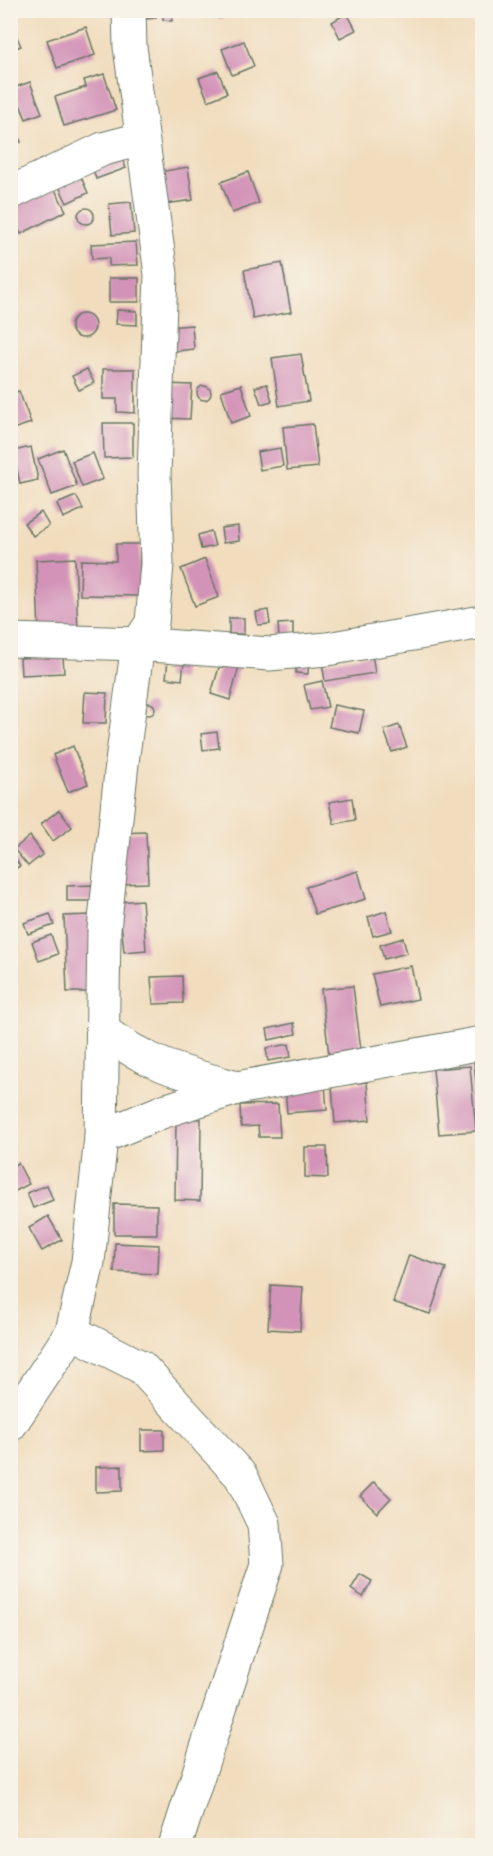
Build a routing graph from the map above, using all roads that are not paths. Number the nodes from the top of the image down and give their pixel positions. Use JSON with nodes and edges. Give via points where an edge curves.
{"nodes":[{"id":1,"x":129,"y":10,"type":"edge"},
{"id":2,"x":141,"y":139,"type":"junction"},
{"id":3,"x":10,"y":193,"type":"edge"},
{"id":4,"x":483,"y":622,"type":"edge"},
{"id":5,"x":10,"y":640,"type":"edge"},
{"id":6,"x":138,"y":644,"type":"junction"},
{"id":7,"x":103,"y":1031,"type":"junction"},
{"id":8,"x":483,"y":1043,"type":"edge"},
{"id":9,"x":237,"y":1088,"type":"junction"},
{"id":10,"x":101,"y":1137,"type":"junction"},
{"id":11,"x":72,"y":1332,"type":"junction"},
{"id":12,"x":10,"y":1425,"type":"edge"},
{"id":13,"x":174,"y":1845,"type":"edge"}],
"edges":[{"from":1,"to":2,"type":"street"},
{"from":2,"to":3,"type":"street","via":[[103,148]]},
{"from":2,"to":6,"type":"street","via":[[160,284],[154,473],[158,564],[152,623]]},
{"from":4,"to":6,"type":"street","via":[[327,649],[268,654]]},
{"from":5,"to":6,"type":"street"},
{"from":6,"to":7,"type":"street","via":[[104,929]]},
{"from":7,"to":9,"type":"street","via":[[171,1070]]},
{"from":7,"to":10,"type":"street"},
{"from":8,"to":9,"type":"street"},
{"from":9,"to":10,"type":"street","via":[[164,1111]]},
{"from":10,"to":11,"type":"street","via":[[88,1262]]},
{"from":11,"to":12,"type":"street"},
{"from":11,"to":13,"type":"street","via":[[141,1367],[241,1476],[264,1524],[267,1564]]}]}
